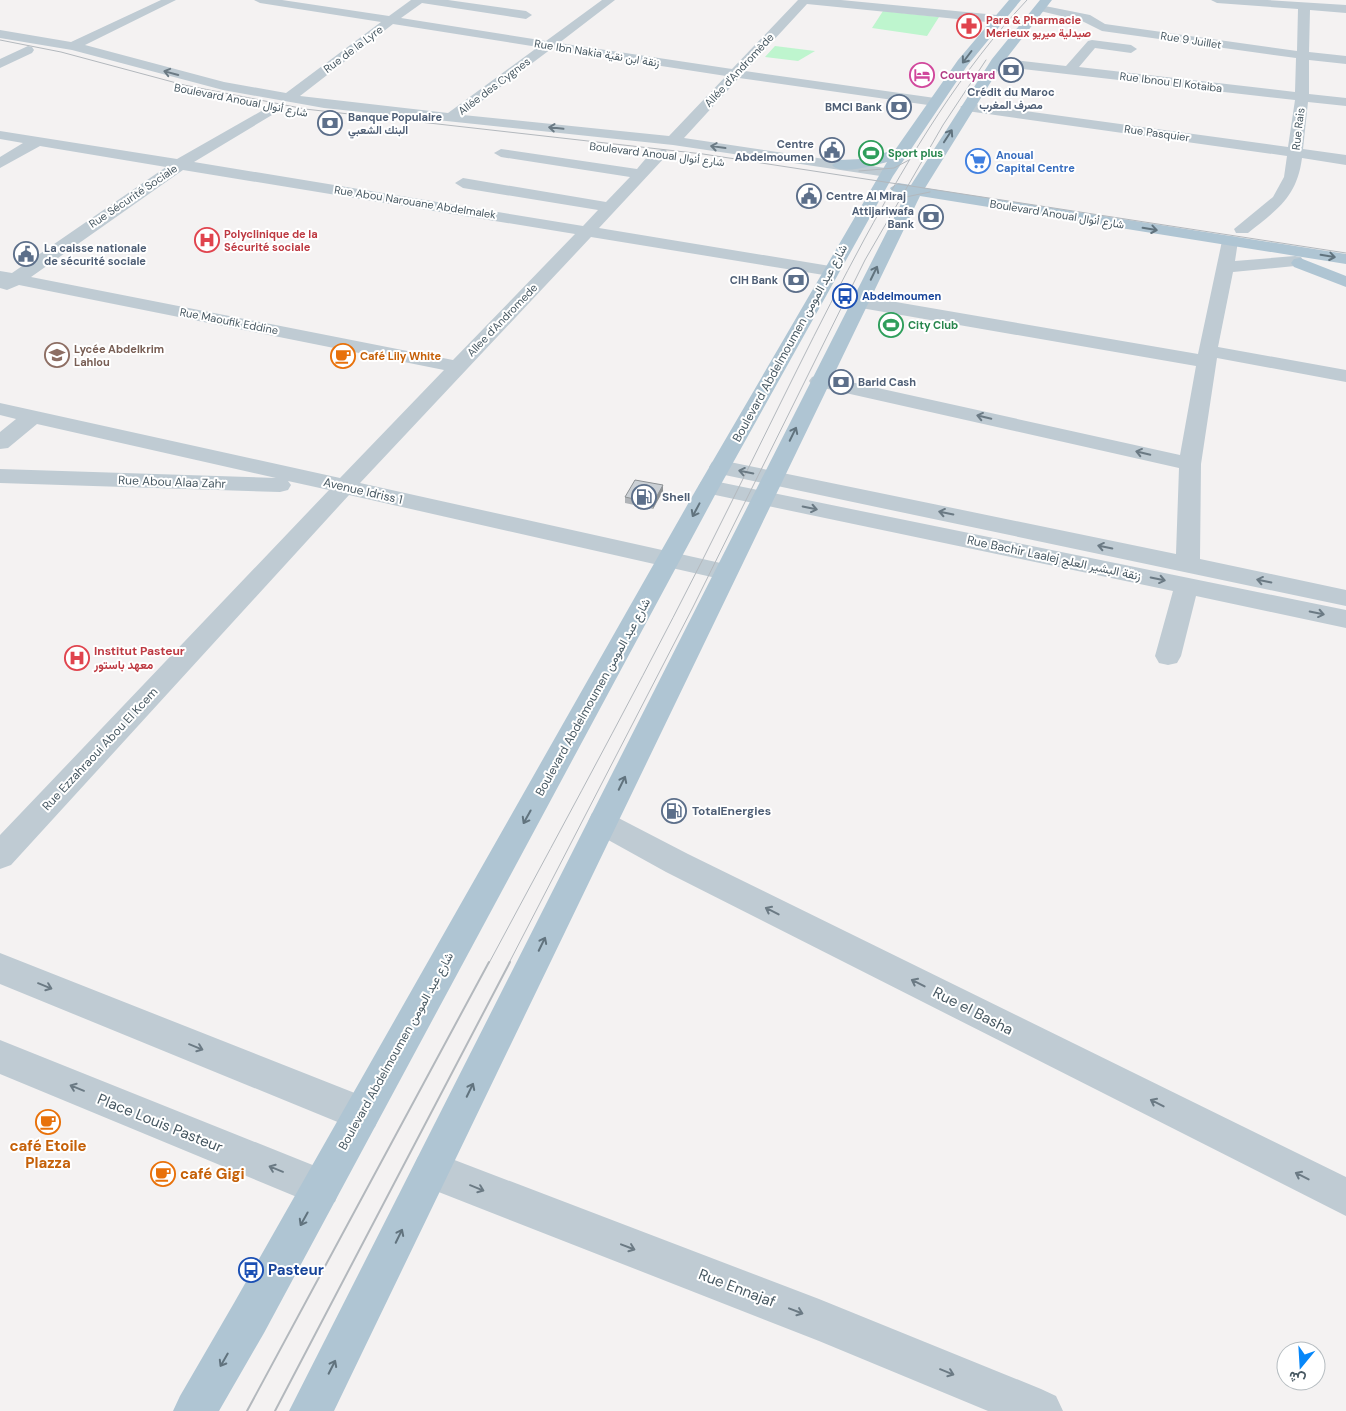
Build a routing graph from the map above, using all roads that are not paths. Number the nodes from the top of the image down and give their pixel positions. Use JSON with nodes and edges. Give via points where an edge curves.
{"nodes":[{"id":1,"x":170,"y":0,"type":"edge"},
{"id":2,"x":260,"y":0,"type":"edge"},
{"id":3,"x":418,"y":0,"type":"edge"},
{"id":4,"x":424,"y":0,"type":"edge"},
{"id":5,"x":609,"y":0,"type":"edge"},
{"id":6,"x":805,"y":0,"type":"edge"},
{"id":7,"x":1015,"y":0,"type":"edge"},
{"id":8,"x":1218,"y":0,"type":"edge"},
{"id":9,"x":1043,"y":4,"type":"edge"},
{"id":10,"x":1304,"y":6,"type":"junction"},
{"id":11,"x":1346,"y":9,"type":"edge"},
{"id":12,"x":526,"y":15,"type":"dead end"},
{"id":13,"x":997,"y":19,"type":"junction"},
{"id":14,"x":390,"y":21,"type":"junction"},
{"id":15,"x":1102,"y":27,"type":"junction"},
{"id":16,"x":0,"y":34,"type":"edge"},
{"id":17,"x":1092,"y":44,"type":"junction"},
{"id":18,"x":548,"y":45,"type":"junction"},
{"id":19,"x":0,"y":46,"type":"edge"},
{"id":20,"x":73,"y":46,"type":"junction"},
{"id":21,"x":28,"y":50,"type":"junction"},
{"id":22,"x":1143,"y":51,"type":"dead end"},
{"id":23,"x":1304,"y":56,"type":"junction"},
{"id":24,"x":1346,"y":60,"type":"edge"},
{"id":25,"x":997,"y":62,"type":"junction"},
{"id":26,"x":0,"y":64,"type":"edge"},
{"id":27,"x":1070,"y":70,"type":"junction"},
{"id":28,"x":736,"y":74,"type":"junction"},
{"id":29,"x":1302,"y":96,"type":"junction"},
{"id":30,"x":288,"y":98,"type":"junction"},
{"id":31,"x":935,"y":102,"type":"junction"},
{"id":32,"x":1346,"y":102,"type":"edge"},
{"id":33,"x":967,"y":107,"type":"junction"},
{"id":34,"x":272,"y":109,"type":"junction"},
{"id":35,"x":451,"y":117,"type":"junction"},
{"id":36,"x":0,"y":135,"type":"edge"},
{"id":37,"x":39,"y":140,"type":"junction"},
{"id":38,"x":667,"y":147,"type":"junction"},
{"id":39,"x":1296,"y":152,"type":"junction"},
{"id":40,"x":501,"y":153,"type":"dead end"},
{"id":41,"x":898,"y":154,"type":"junction"},
{"id":42,"x":1346,"y":160,"type":"edge"},
{"id":43,"x":0,"y":163,"type":"edge"},
{"id":44,"x":182,"y":163,"type":"junction"},
{"id":45,"x":841,"y":172,"type":"junction"},
{"id":46,"x":640,"y":174,"type":"junction"},
{"id":47,"x":883,"y":179,"type":"junction"},
{"id":48,"x":463,"y":183,"type":"dead end"},
{"id":49,"x":860,"y":183,"type":"dead end"},
{"id":50,"x":605,"y":189,"type":"dead end"},
{"id":51,"x":624,"y":192,"type":"junction"},
{"id":52,"x":914,"y":192,"type":"junction"},
{"id":53,"x":609,"y":207,"type":"junction"},
{"id":54,"x":588,"y":230,"type":"junction"},
{"id":55,"x":1238,"y":238,"type":"junction"},
{"id":56,"x":1346,"y":245,"type":"edge"},
{"id":57,"x":1346,"y":259,"type":"edge"},
{"id":58,"x":1295,"y":261,"type":"junction"},
{"id":59,"x":1225,"y":267,"type":"junction"},
{"id":60,"x":830,"y":271,"type":"junction"},
{"id":61,"x":7,"y":277,"type":"edge"},
{"id":62,"x":1346,"y":282,"type":"edge"},
{"id":63,"x":0,"y":290,"type":"edge"},
{"id":64,"x":860,"y":302,"type":"junction"},
{"id":65,"x":1207,"y":356,"type":"junction"},
{"id":66,"x":458,"y":367,"type":"junction"},
{"id":67,"x":1346,"y":376,"type":"edge"},
{"id":68,"x":819,"y":381,"type":"junction"},
{"id":69,"x":0,"y":409,"type":"edge"},
{"id":70,"x":33,"y":416,"type":"junction"},
{"id":71,"x":0,"y":443,"type":"edge"},
{"id":72,"x":1190,"y":464,"type":"junction"},
{"id":73,"x":0,"y":476,"type":"edge"},
{"id":74,"x":715,"y":477,"type":"junction"},
{"id":75,"x":344,"y":487,"type":"junction"},
{"id":76,"x":767,"y":488,"type":"junction"},
{"id":77,"x":669,"y":560,"type":"junction"},
{"id":78,"x":725,"y":572,"type":"junction"},
{"id":79,"x":1187,"y":575,"type":"junction"},
{"id":80,"x":1346,"y":598,"type":"edge"},
{"id":81,"x":1346,"y":619,"type":"edge"},
{"id":82,"x":1168,"y":656,"type":"dead end"},
{"id":83,"x":603,"y":822,"type":"junction"},
{"id":84,"x":0,"y":856,"type":"edge"},
{"id":85,"x":0,"y":968,"type":"edge"},
{"id":86,"x":0,"y":1057,"type":"edge"},
{"id":87,"x":362,"y":1114,"type":"junction"},
{"id":88,"x":432,"y":1170,"type":"junction"},
{"id":89,"x":321,"y":1188,"type":"junction"},
{"id":90,"x":1346,"y":1197,"type":"edge"},
{"id":91,"x":195,"y":1411,"type":"edge"},
{"id":92,"x":311,"y":1411,"type":"edge"},
{"id":93,"x":1041,"y":1411,"type":"edge"}],
"edges":[{"from":1,"to":20,"type":"street"},
{"from":2,"to":14,"type":"street","name":"Rue Ibn Nakia زنقة ابن نقية"},
{"from":3,"to":14,"type":"street","name":"Rue de la Lyre"},
{"from":4,"to":12,"type":"street"},
{"from":5,"to":18,"type":"street","name":"Allée des Cygnes"},
{"from":6,"to":13,"type":"street"},
{"from":6,"to":28,"type":"street","name":"Allée d'Andromède"},
{"from":7,"to":13,"type":"main road","name":"Boulevard Abdelmoumen شارع عبد المومن"},
{"from":8,"to":10,"type":"street"},
{"from":9,"to":15,"type":"street","name":"Rue 9 Juillet","via":[[1086,18]]},
{"from":9,"to":25,"type":"main road"},
{"from":10,"to":11,"type":"street"},
{"from":10,"to":23,"type":"street","name":"Rue Rais"},
{"from":13,"to":31,"type":"main road","name":"Boulevard Abdelmoumen شارع عبد المومن","one_way":true},
{"from":14,"to":18,"type":"street","name":"Rue Ibn Nakia زنقة ابن نقية"},
{"from":14,"to":30,"type":"street","name":"Rue de la Lyre"},
{"from":15,"to":17,"type":"street"},
{"from":15,"to":23,"type":"street","name":"Rue 9 Juillet"},
{"from":16,"to":20,"type":"street","name":"Boulevard Anoual شارع أنوال"},
{"from":17,"to":22,"type":"street"},
{"from":17,"to":27,"type":"street"},
{"from":18,"to":28,"type":"street","name":"Rue Ibn Nakia زنقة ابن نقية"},
{"from":18,"to":35,"type":"street","name":"Allée des Cygnes"},
{"from":19,"to":21,"type":"street","name":"Boulevard Anoual شارع أنوال"},
{"from":30,"to":20,"type":"street","name":"Boulevard Anoual شارع أنوال","one_way":true,"via":[[199,80]]},
{"from":21,"to":26,"type":"street"},
{"from":21,"to":34,"type":"street","name":"Boulevard Anoual شارع أنوال"},
{"from":23,"to":24,"type":"street","name":"Rue 9 Juillet"},
{"from":23,"to":29,"type":"street","name":"Rue Rais"},
{"from":25,"to":27,"type":"street","name":"Rue Ibnou El Kotaiba"},
{"from":25,"to":33,"type":"main road"},
{"from":27,"to":29,"type":"street","name":"Rue Ibnou El Kotaiba"},
{"from":28,"to":31,"type":"street","name":"Rue Ibn Nakia زنقة ابن نقية"},
{"from":28,"to":38,"type":"street","name":"Allée d'Andromède"},
{"from":29,"to":32,"type":"street","name":"Rue Ibnou El Kotaiba"},
{"from":29,"to":39,"type":"street","name":"Rue Rais"},
{"from":30,"to":35,"type":"street","name":"Boulevard Anoual شارع أنوال"},
{"from":31,"to":41,"type":"main road","name":"Boulevard Abdelmoumen شارع عبد المومن"},
{"from":33,"to":39,"type":"street","name":"Rue Pasquier"},
{"from":52,"to":33,"type":"main road","one_way":true},
{"from":34,"to":38,"type":"street","name":"Boulevard Anoual شارع أنوال"},
{"from":34,"to":44,"type":"street","name":"Rue Sécurité Sociale"},
{"from":38,"to":35,"type":"street","name":"Boulevard Anoual شارع أنوال","one_way":true},
{"from":36,"to":37,"type":"street","name":"Rue Abou Narouane Abdelmalek"},
{"from":37,"to":43,"type":"street"},
{"from":37,"to":44,"type":"street","name":"Rue Abou Narouane Abdelmalek"},
{"from":38,"to":45,"type":"street","name":"Boulevard Anoual شارع أنوال"},
{"from":38,"to":46,"type":"street","name":"Allee d'Andromede"},
{"from":39,"to":42,"type":"street","name":"Rue Pasquier"},
{"from":39,"to":55,"type":"street","name":"Rue Rais","via":[[1292,178],[1284,194]]},
{"from":40,"to":46,"type":"street"},
{"from":41,"to":45,"type":"main road"},
{"from":41,"to":47,"type":"main road","name":"Boulevard Abdelmoumen شارع عبد المومن"},
{"from":44,"to":54,"type":"street","name":"Rue Abou Narouane Abdelmalek"},
{"from":44,"to":61,"type":"street","name":"Rue Sécurité Sociale"},
{"from":45,"to":47,"type":"street","name":"Boulevard Anoual شارع أنوال"},
{"from":46,"to":51,"type":"street","name":"Allee d'Andromede"},
{"from":47,"to":49,"type":"street","name":"Boulevard Anoual شارع أنوال"},
{"from":47,"to":52,"type":"main road","name":"Boulevard Anoual شارع أنوال"},
{"from":47,"to":60,"type":"main road","name":"Boulevard Abdelmoumen شارع عبد المومن"},
{"from":48,"to":53,"type":"street"},
{"from":50,"to":51,"type":"street"},
{"from":51,"to":53,"type":"street","name":"Allee d'Andromede"},
{"from":52,"to":55,"type":"main road","name":"Boulevard Anoual شارع أنوال"},
{"from":52,"to":55,"type":"main road","name":"Boulevard Anoual شارع أنوال","one_way":true,"via":[[938,200],[998,205]]},
{"from":64,"to":52,"type":"main road","one_way":true},
{"from":53,"to":54,"type":"street","name":"Allee d'Andromede"},
{"from":54,"to":60,"type":"street","name":"Rue Abou Narouane Abdelmalek"},
{"from":54,"to":66,"type":"street","name":"Allee d'Andromede"},
{"from":55,"to":56,"type":"main road","name":"Boulevard Anoual شارع أنوال"},
{"from":55,"to":57,"type":"main road","name":"Boulevard Anoual شارع أنوال","one_way":true},
{"from":55,"to":58,"type":"main road"},
{"from":55,"to":59,"type":"street"},
{"from":58,"to":59,"type":"street"},
{"from":58,"to":62,"type":"main road"},
{"from":59,"to":65,"type":"street"},
{"from":60,"to":74,"type":"main road","name":"Boulevard Abdelmoumen شارع عبد المومن"},
{"from":61,"to":63,"type":"street","name":"Rue Sécurité Sociale"},
{"from":61,"to":66,"type":"street","name":"Rue Maoufik Eddine"},
{"from":64,"to":65,"type":"street"},
{"from":64,"to":68,"type":"main road"},
{"from":65,"to":67,"type":"street"},
{"from":65,"to":72,"type":"street"},
{"from":66,"to":75,"type":"street","name":"Allee d'Andromede"},
{"from":72,"to":68,"type":"street","one_way":true},
{"from":76,"to":68,"type":"main road","one_way":true},
{"from":69,"to":70,"type":"street","name":"Avenue Idriss 1"},
{"from":70,"to":71,"type":"street"},
{"from":70,"to":75,"type":"street","name":"Avenue Idriss 1"},
{"from":72,"to":79,"type":"street"},
{"from":73,"to":75,"type":"street","name":"Rue Abou Alaa Zahr"},
{"from":74,"to":76,"type":"street","name":"Rue Bachir Laalej زنقة البشير العلج"},
{"from":74,"to":77,"type":"main road","name":"Boulevard Abdelmoumen شارع عبد المومن","one_way":true},
{"from":75,"to":77,"type":"street","name":"Avenue Idriss 1"},
{"from":75,"to":84,"type":"street","name":"Rue Ezzahraoui Abou El Kcem"},
{"from":76,"to":78,"type":"main road"},
{"from":76,"to":79,"type":"street","name":"Rue Bachir Laalej زنقة البشير العلج"},
{"from":77,"to":78,"type":"street","name":"Avenue Idriss 1"},
{"from":77,"to":87,"type":"main road","name":"Boulevard Abdelmoumen شارع عبد المومن","one_way":true},
{"from":83,"to":78,"type":"main road","one_way":true},
{"from":80,"to":79,"type":"street","name":"Rue Bachir Laalej زنقة البشير العلج","one_way":true},
{"from":79,"to":81,"type":"street","name":"Rue Bachir Laalej زنقة البشير العلج","one_way":true},
{"from":79,"to":82,"type":"street"},
{"from":88,"to":83,"type":"main road","one_way":true},
{"from":90,"to":83,"type":"street","name":"Rue el Basha","one_way":true,"via":[[677,863]]},
{"from":85,"to":87,"type":"street","one_way":true},
{"from":89,"to":86,"type":"street","name":"Place Louis Pasteur","one_way":true},
{"from":87,"to":89,"type":"main road","name":"Boulevard Abdelmoumen شارع عبد المومن"},
{"from":92,"to":88,"type":"main road","one_way":true},
{"from":88,"to":93,"type":"street","name":"Rue Ennajaf","one_way":true,"via":[[819,1320]]},
{"from":89,"to":91,"type":"main road","name":"Boulevard Abdelmoumen شارع عبد المومن","one_way":true}]}
